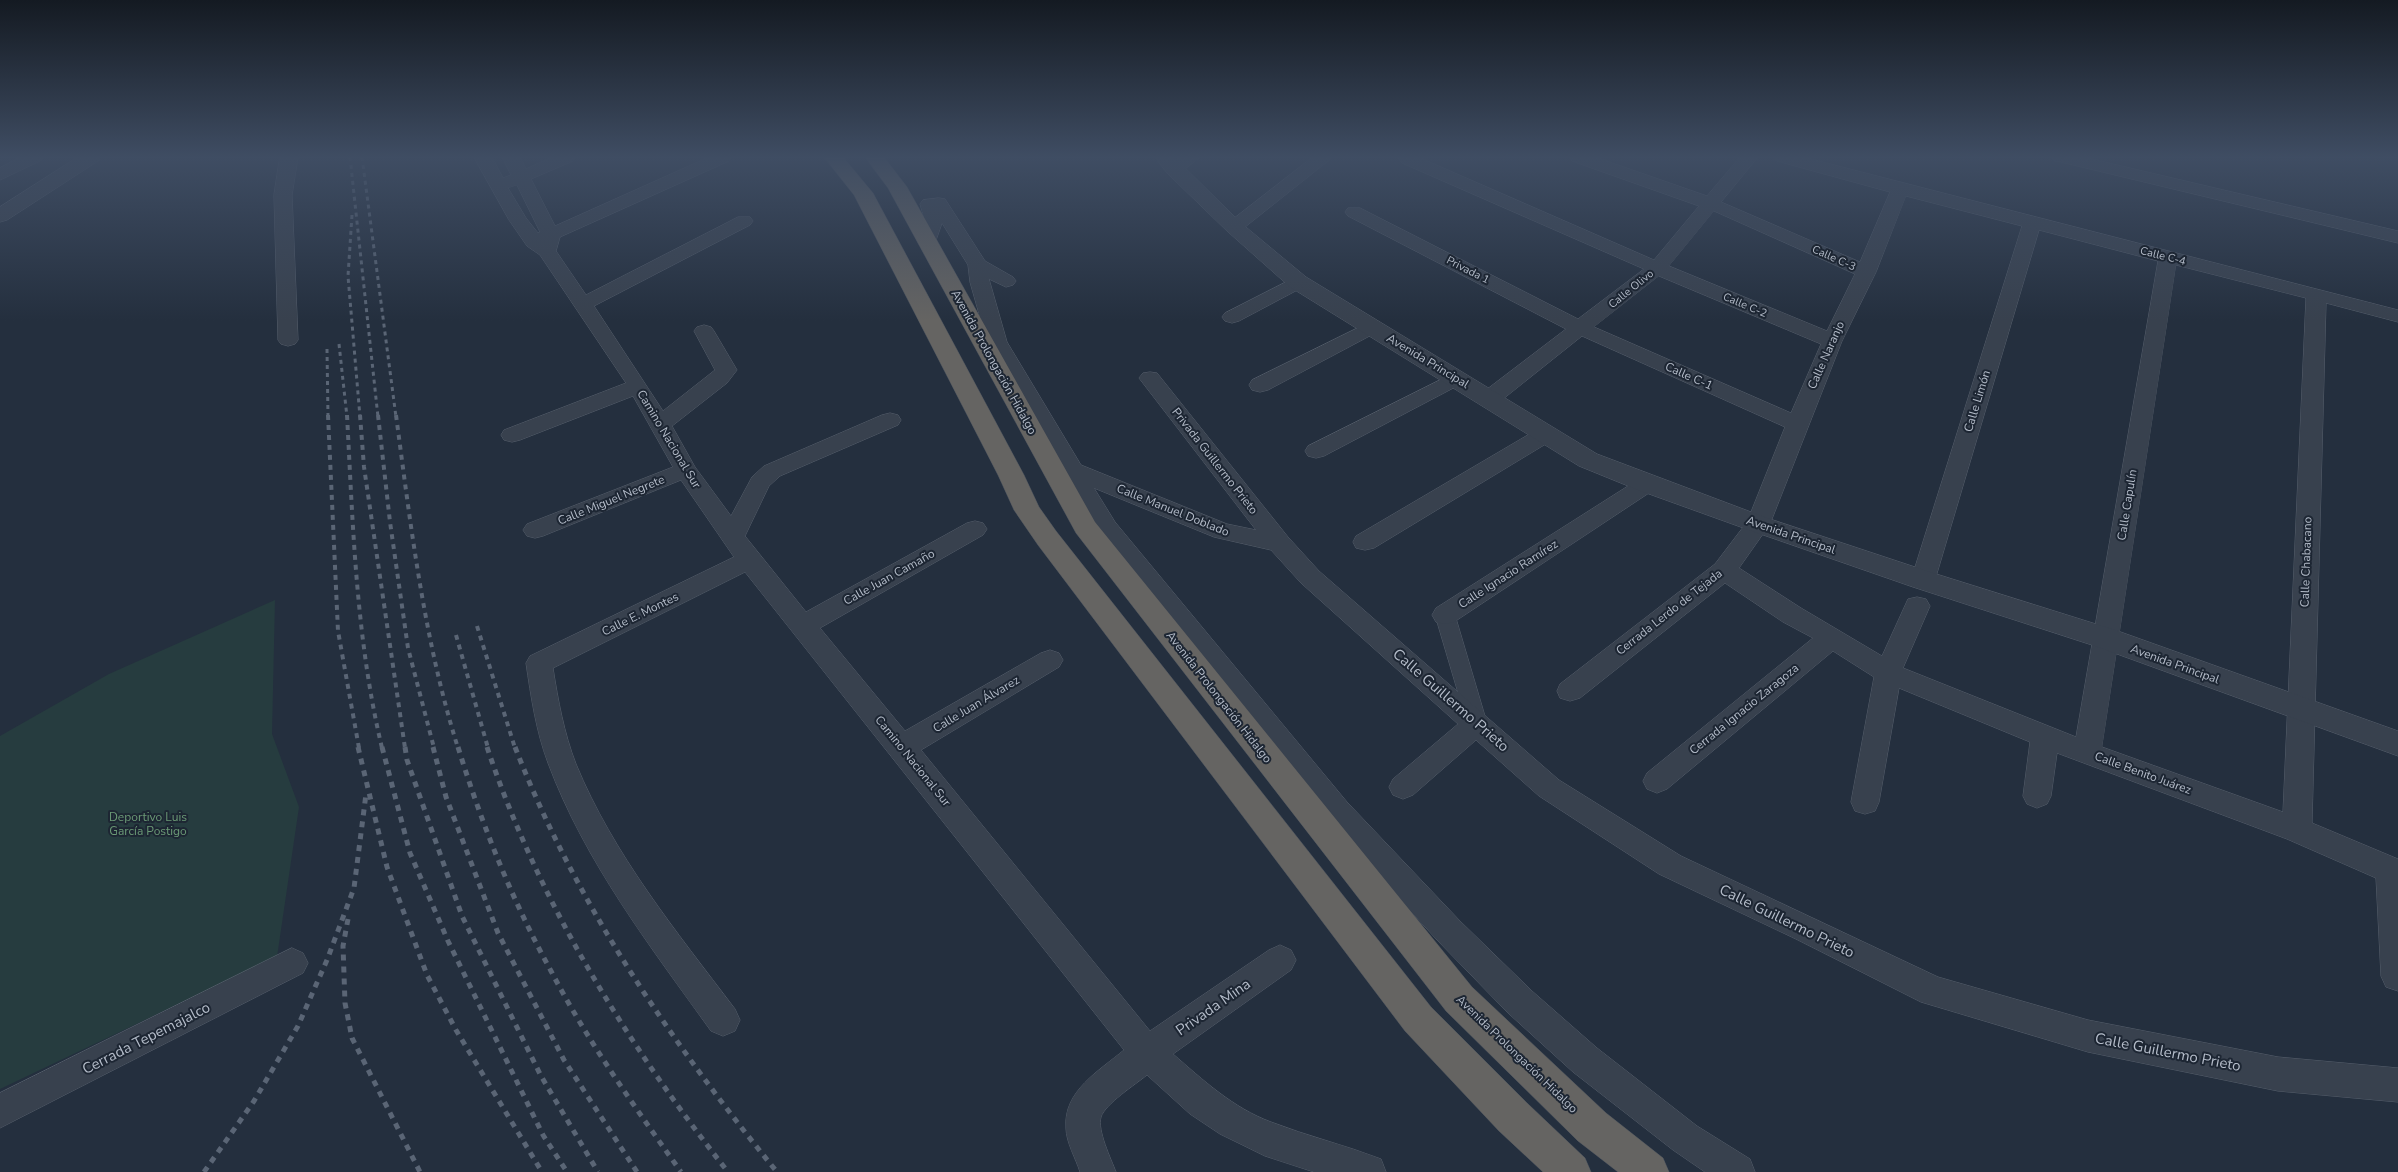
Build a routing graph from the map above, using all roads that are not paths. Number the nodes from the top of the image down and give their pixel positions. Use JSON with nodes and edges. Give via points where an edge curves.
{"nodes":[{"id":1,"x":284,"y":212,"type":"edge"},
{"id":2,"x":520,"y":212,"type":"edge"},
{"id":3,"x":533,"y":212,"type":"edge"},
{"id":4,"x":609,"y":212,"type":"edge"},
{"id":5,"x":873,"y":212,"type":"edge"},
{"id":6,"x":910,"y":212,"type":"edge"},
{"id":7,"x":931,"y":212,"type":"edge"},
{"id":8,"x":945,"y":212,"type":"edge"},
{"id":9,"x":1218,"y":212,"type":"edge"},
{"id":10,"x":1254,"y":212,"type":"edge"},
{"id":11,"x":1354,"y":212,"type":"dead end"},
{"id":12,"x":1528,"y":212,"type":"edge"},
{"id":13,"x":1705,"y":212,"type":"edge"},
{"id":14,"x":1729,"y":212,"type":"edge"},
{"id":15,"x":1891,"y":212,"type":"edge"},
{"id":16,"x":1988,"y":212,"type":"edge"},
{"id":17,"x":2291,"y":212,"type":"edge"},
{"id":18,"x":744,"y":221,"type":"dead end"},
{"id":19,"x":2032,"y":223,"type":"junction"},
{"id":20,"x":1234,"y":227,"type":"junction"},
{"id":21,"x":2398,"y":237,"type":"edge"},
{"id":22,"x":926,"y":242,"type":"junction"},
{"id":23,"x":544,"y":243,"type":"junction"},
{"id":24,"x":2168,"y":258,"type":"junction"},
{"id":25,"x":978,"y":266,"type":"junction"},
{"id":26,"x":1657,"y":268,"type":"junction"},
{"id":27,"x":1866,"y":272,"type":"junction"},
{"id":28,"x":1006,"y":281,"type":"dead end"},
{"id":29,"x":1298,"y":282,"type":"junction"},
{"id":30,"x":2316,"y":295,"type":"junction"},
{"id":31,"x":582,"y":305,"type":"junction"},
{"id":32,"x":2398,"y":316,"type":"edge"},
{"id":33,"x":1232,"y":317,"type":"dead end"},
{"id":34,"x":1372,"y":327,"type":"junction"},
{"id":35,"x":1582,"y":329,"type":"junction"},
{"id":36,"x":704,"y":331,"type":"dead end"},
{"id":37,"x":288,"y":340,"type":"dead end"},
{"id":38,"x":1832,"y":341,"type":"junction"},
{"id":39,"x":1150,"y":378,"type":"dead end"},
{"id":40,"x":1454,"y":378,"type":"junction"},
{"id":41,"x":1260,"y":385,"type":"dead end"},
{"id":42,"x":638,"y":386,"type":"junction"},
{"id":43,"x":1490,"y":398,"type":"junction"},
{"id":44,"x":890,"y":420,"type":"dead end"},
{"id":45,"x":661,"y":424,"type":"junction"},
{"id":46,"x":1796,"y":424,"type":"junction"},
{"id":47,"x":1546,"y":434,"type":"junction"},
{"id":48,"x":512,"y":435,"type":"dead end"},
{"id":49,"x":1316,"y":451,"type":"dead end"},
{"id":50,"x":1069,"y":469,"type":"junction"},
{"id":51,"x":686,"y":470,"type":"junction"},
{"id":52,"x":1647,"y":484,"type":"junction"},
{"id":53,"x":1758,"y":524,"type":"junction"},
{"id":54,"x":975,"y":529,"type":"dead end"},
{"id":55,"x":535,"y":530,"type":"dead end"},
{"id":56,"x":733,"y":535,"type":"junction"},
{"id":57,"x":1365,"y":542,"type":"dead end"},
{"id":58,"x":1279,"y":543,"type":"junction"},
{"id":59,"x":749,"y":560,"type":"junction"},
{"id":60,"x":1724,"y":570,"type":"junction"},
{"id":61,"x":1923,"y":580,"type":"junction"},
{"id":62,"x":1917,"y":606,"type":"dead end"},
{"id":63,"x":1445,"y":615,"type":"joint"},
{"id":64,"x":803,"y":626,"type":"junction"},
{"id":65,"x":1832,"y":637,"type":"junction"},
{"id":66,"x":2104,"y":638,"type":"junction"},
{"id":67,"x":1050,"y":660,"type":"dead end"},
{"id":68,"x":1888,"y":673,"type":"junction"},
{"id":69,"x":1570,"y":691,"type":"dead end"},
{"id":70,"x":2301,"y":710,"type":"junction"},
{"id":71,"x":1477,"y":723,"type":"junction"},
{"id":72,"x":2045,"y":736,"type":"junction"},
{"id":73,"x":2398,"y":744,"type":"edge"},
{"id":74,"x":902,"y":747,"type":"junction"},
{"id":75,"x":2087,"y":753,"type":"junction"},
{"id":76,"x":1656,"y":781,"type":"dead end"},
{"id":77,"x":1402,"y":787,"type":"dead end"},
{"id":78,"x":2037,"y":796,"type":"dead end"},
{"id":79,"x":1866,"y":802,"type":"dead end"},
{"id":80,"x":2297,"y":830,"type":"junction"},
{"id":81,"x":2394,"y":872,"type":"edge"},
{"id":82,"x":1280,"y":960,"type":"dead end"},
{"id":83,"x":292,"y":963,"type":"dead end"},
{"id":84,"x":2397,"y":976,"type":"edge"},
{"id":85,"x":723,"y":1020,"type":"dead end"},
{"id":86,"x":1147,"y":1053,"type":"junction"},
{"id":87,"x":2398,"y":1085,"type":"edge"},
{"id":88,"x":0,"y":1111,"type":"edge"},
{"id":89,"x":1098,"y":1172,"type":"edge"},
{"id":90,"x":1368,"y":1172,"type":"edge"},
{"id":91,"x":1571,"y":1172,"type":"edge"},
{"id":92,"x":1649,"y":1172,"type":"edge"},
{"id":93,"x":1737,"y":1172,"type":"edge"}],
"edges":[{"from":1,"to":37,"type":"street"},
{"from":2,"to":23,"type":"street","name":"Camino Nacional Sur"},
{"from":3,"to":23,"type":"street","name":"Camino Nacional Sur"},
{"from":4,"to":23,"type":"street"},
{"from":5,"to":91,"type":"highway","via":[[1011,475],[1026,510],[1418,1019]]},
{"from":6,"to":22,"type":"highway","name":"Avenida Prolongación Hidalgo"},
{"from":7,"to":22,"type":"street","via":[[934,221]]},
{"from":8,"to":25,"type":"street"},
{"from":9,"to":20,"type":"street","name":"Avenida Principal"},
{"from":10,"to":20,"type":"street"},
{"from":11,"to":35,"type":"street","name":"Privada 1"},
{"from":12,"to":26,"type":"street","name":"Calle C-2"},
{"from":13,"to":26,"type":"street","name":"Calle Olivo"},
{"from":14,"to":27,"type":"street","name":"Calle C-3"},
{"from":15,"to":27,"type":"street","name":"Calle Naranjo"},
{"from":16,"to":19,"type":"street","name":"Calle C-4"},
{"from":17,"to":21,"type":"street"},
{"from":18,"to":31,"type":"street"},
{"from":19,"to":24,"type":"street","name":"Calle C-4"},
{"from":19,"to":61,"type":"street","name":"Calle Limón"},
{"from":20,"to":29,"type":"street","name":"Avenida Principal"},
{"from":22,"to":92,"type":"highway","name":"Avenida Prolongación Hidalgo","via":[[1085,527],[1459,999],[1592,1127]]},
{"from":23,"to":31,"type":"street","name":"Camino Nacional Sur"},
{"from":24,"to":30,"type":"street","name":"Calle C-4"},
{"from":24,"to":66,"type":"street","name":"Calle Capulín"},
{"from":25,"to":28,"type":"street"},
{"from":25,"to":50,"type":"street","via":[[997,342],[1056,441]]},
{"from":26,"to":35,"type":"street","name":"Calle Olivo"},
{"from":26,"to":38,"type":"street","name":"Calle C-2"},
{"from":27,"to":38,"type":"street","name":"Calle Naranjo"},
{"from":29,"to":33,"type":"street"},
{"from":29,"to":34,"type":"street","name":"Avenida Principal"},
{"from":30,"to":32,"type":"street","name":"Calle C-4"},
{"from":30,"to":70,"type":"street","name":"Calle Chabacano"},
{"from":31,"to":42,"type":"street","name":"Camino Nacional Sur"},
{"from":34,"to":40,"type":"street","name":"Avenida Principal"},
{"from":34,"to":41,"type":"street"},
{"from":35,"to":43,"type":"street","name":"Calle Olivo"},
{"from":35,"to":46,"type":"street","name":"Calle C-1"},
{"from":36,"to":45,"type":"street","via":[[726,370]]},
{"from":38,"to":46,"type":"street","name":"Calle Naranjo"},
{"from":39,"to":58,"type":"street","name":"Privada Guillermo Prieto"},
{"from":40,"to":43,"type":"street","name":"Avenida Principal"},
{"from":40,"to":49,"type":"street"},
{"from":42,"to":45,"type":"street","name":"Camino Nacional Sur"},
{"from":42,"to":48,"type":"street"},
{"from":43,"to":47,"type":"street","name":"Avenida Principal"},
{"from":44,"to":56,"type":"street","via":[[772,471],[760,482]]},
{"from":45,"to":51,"type":"street","name":"Camino Nacional Sur"},
{"from":46,"to":53,"type":"street","name":"Calle Naranjo"},
{"from":47,"to":52,"type":"street","name":"Avenida Principal","via":[[1588,460]]},
{"from":47,"to":57,"type":"street"},
{"from":50,"to":58,"type":"street","name":"Calle Manuel Doblado","via":[[1222,531]]},
{"from":50,"to":93,"type":"street","via":[[1106,528],[1336,810],[1449,931],[1520,1002],[1585,1060],[1685,1138]]},
{"from":51,"to":55,"type":"street","name":"Calle Miguel Negrete"},
{"from":51,"to":56,"type":"street","name":"Camino Nacional Sur"},
{"from":52,"to":53,"type":"street","name":"Avenida Principal"},
{"from":52,"to":63,"type":"street","name":"Calle Ignacio Ramírez"},
{"from":53,"to":60,"type":"street","name":"Cerrada Lerdo de Tejada"},
{"from":53,"to":61,"type":"street","name":"Avenida Principal"},
{"from":54,"to":64,"type":"street","name":"Calle Juan Camaño"},
{"from":56,"to":59,"type":"street","name":"Camino Nacional Sur"},
{"from":58,"to":71,"type":"street","name":"Calle Guillermo Prieto","via":[[1310,577]]},
{"from":59,"to":64,"type":"street","name":"Camino Nacional Sur"},
{"from":59,"to":85,"type":"street","name":"Calle E. Montes","via":[[539,663],[556,748],[590,825],[634,898]]},
{"from":60,"to":65,"type":"street","name":"Calle Benito Juárez"},
{"from":60,"to":69,"type":"street","name":"Cerrada Lerdo de Tejada"},
{"from":61,"to":66,"type":"street","name":"Avenida Principal"},
{"from":62,"to":68,"type":"street"},
{"from":63,"to":71,"type":"street","name":"Calle Ignacio Ramírez"},
{"from":64,"to":74,"type":"street","name":"Camino Nacional Sur"},
{"from":65,"to":68,"type":"street","name":"Calle Benito Juárez"},
{"from":65,"to":76,"type":"street","name":"Cerrada Ignacio Zaragoza"},
{"from":66,"to":70,"type":"street","name":"Avenida Principal"},
{"from":66,"to":75,"type":"street","name":"Calle Capulín"},
{"from":67,"to":74,"type":"street","name":"Calle Juan Álvarez"},
{"from":68,"to":72,"type":"street","name":"Calle Benito Juárez"},
{"from":68,"to":79,"type":"street"},
{"from":70,"to":73,"type":"street","name":"Avenida Principal"},
{"from":70,"to":80,"type":"street","name":"Calle Chabacano"},
{"from":71,"to":77,"type":"street"},
{"from":71,"to":87,"type":"street","name":"Calle Guillermo Prieto","via":[[1549,788],[1670,865],[1932,991],[2116,1042],[2278,1074]]},
{"from":72,"to":75,"type":"street","name":"Calle Benito Juárez"},
{"from":72,"to":78,"type":"street"},
{"from":74,"to":86,"type":"street","name":"Camino Nacional Sur"},
{"from":75,"to":80,"type":"street","name":"Calle Benito Juárez"},
{"from":80,"to":81,"type":"street","name":"Calle Benito Juárez"},
{"from":81,"to":84,"type":"street"},
{"from":82,"to":86,"type":"street","name":"Privada Mina"},
{"from":83,"to":88,"type":"street","name":"Cerrada Tepemajalco"},
{"from":86,"to":89,"type":"street","name":"Privada Mina","via":[[1095,1096],[1084,1111],[1083,1128]]},
{"from":86,"to":90,"type":"street","name":"Camino Nacional Sur","via":[[1202,1102],[1232,1122],[1265,1138]]}]}
